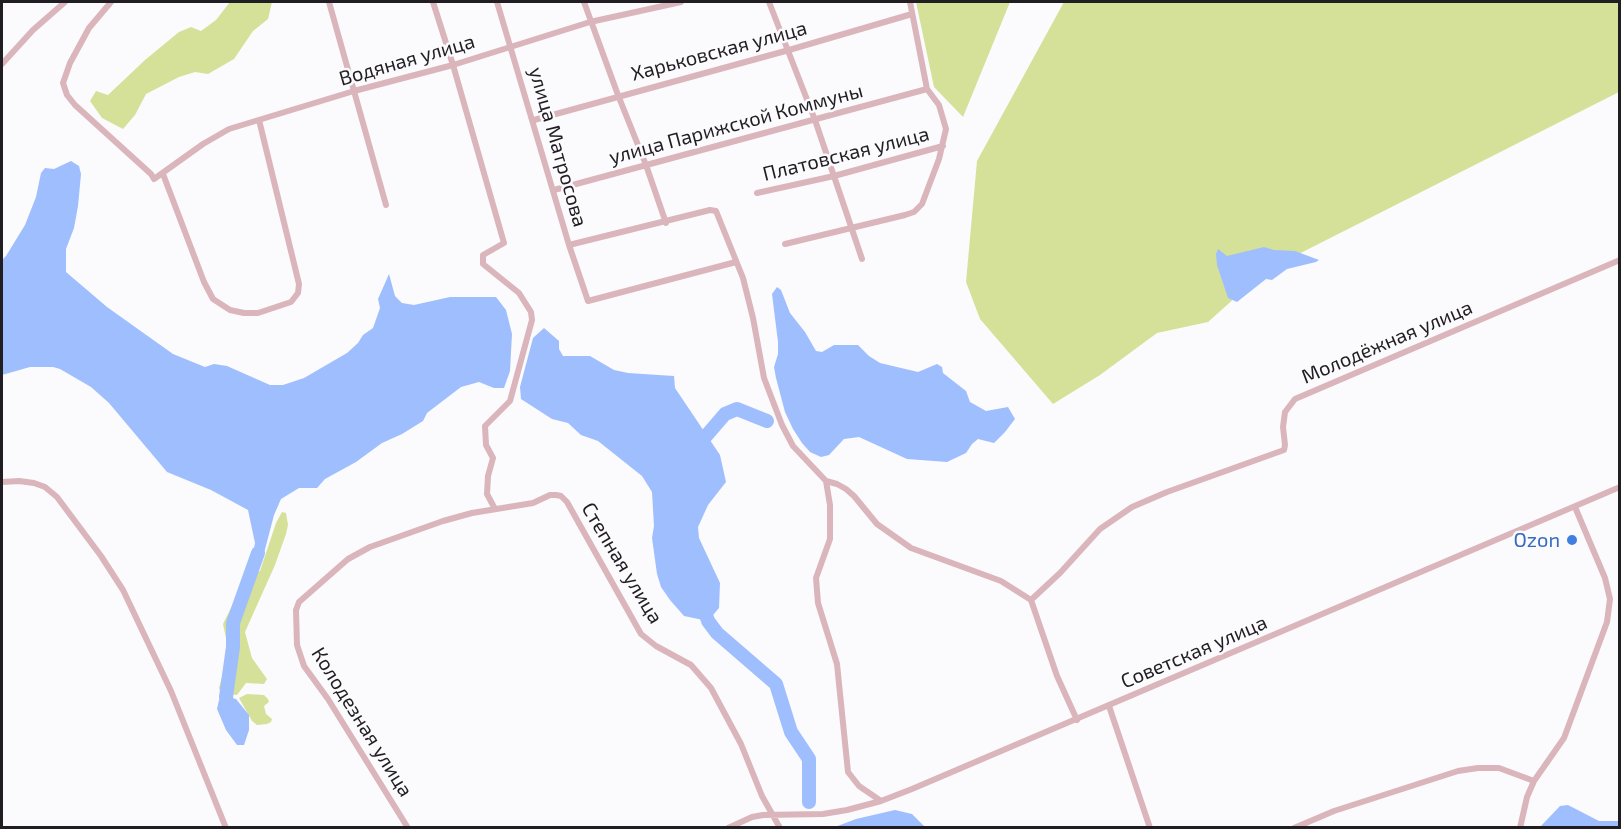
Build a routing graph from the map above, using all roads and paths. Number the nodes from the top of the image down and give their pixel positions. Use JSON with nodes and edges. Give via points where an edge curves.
{"nodes":[{"id":1,"x":65,"y":2,"type":"edge"},
{"id":2,"x":111,"y":2,"type":"edge"},
{"id":3,"x":329,"y":2,"type":"edge"},
{"id":4,"x":433,"y":2,"type":"edge"},
{"id":5,"x":497,"y":2,"type":"edge"},
{"id":6,"x":584,"y":2,"type":"edge"},
{"id":7,"x":681,"y":2,"type":"edge"},
{"id":8,"x":770,"y":2,"type":"edge"},
{"id":9,"x":909,"y":2,"type":"edge"},
{"id":10,"x":912,"y":14,"type":"junction"},
{"id":11,"x":590,"y":22,"type":"junction"},
{"id":12,"x":512,"y":47,"type":"junction"},
{"id":13,"x":789,"y":50,"type":"junction"},
{"id":14,"x":2,"y":64,"type":"edge"},
{"id":15,"x":453,"y":65,"type":"junction"},
{"id":16,"x":927,"y":89,"type":"junction"},
{"id":17,"x":354,"y":91,"type":"junction"},
{"id":18,"x":618,"y":95,"type":"junction"},
{"id":19,"x":259,"y":120,"type":"junction"},
{"id":20,"x":534,"y":120,"type":"junction"},
{"id":21,"x":815,"y":120,"type":"junction"},
{"id":22,"x":943,"y":147,"type":"junction"},
{"id":23,"x":646,"y":165,"type":"junction"},
{"id":24,"x":163,"y":174,"type":"junction"},
{"id":25,"x":834,"y":176,"type":"junction"},
{"id":26,"x":554,"y":190,"type":"junction"},
{"id":27,"x":757,"y":193,"type":"dead end"},
{"id":28,"x":386,"y":206,"type":"dead end"},
{"id":29,"x":666,"y":223,"type":"junction"},
{"id":30,"x":850,"y":227,"type":"junction"},
{"id":31,"x":785,"y":244,"type":"dead end"},
{"id":32,"x":569,"y":245,"type":"junction"},
{"id":33,"x":862,"y":259,"type":"dead end"},
{"id":34,"x":1620,"y":260,"type":"edge"},
{"id":35,"x":736,"y":262,"type":"junction"},
{"id":36,"x":826,"y":481,"type":"junction"},
{"id":37,"x":2,"y":482,"type":"edge"},
{"id":38,"x":1620,"y":487,"type":"edge"},
{"id":39,"x":1575,"y":507,"type":"junction"},
{"id":40,"x":495,"y":508,"type":"junction"},
{"id":41,"x":1030,"y":600,"type":"junction"},
{"id":42,"x":1109,"y":706,"type":"junction"},
{"id":43,"x":1077,"y":720,"type":"junction"},
{"id":44,"x":1534,"y":781,"type":"junction"},
{"id":45,"x":881,"y":801,"type":"junction"},
{"id":46,"x":773,"y":814,"type":"junction"},
{"id":47,"x":226,"y":828,"type":"edge"},
{"id":48,"x":408,"y":828,"type":"edge"},
{"id":49,"x":728,"y":828,"type":"edge"},
{"id":50,"x":780,"y":828,"type":"edge"},
{"id":51,"x":1150,"y":828,"type":"edge"},
{"id":52,"x":1293,"y":828,"type":"edge"},
{"id":53,"x":1520,"y":828,"type":"edge"}],
"edges":[{"from":1,"to":14,"type":"street"},
{"from":2,"to":24,"type":"street","name":"Водяная улица","via":[[89,28],[63,83],[75,105],[154,179]]},
{"from":3,"to":17,"type":"street"},
{"from":4,"to":15,"type":"street"},
{"from":5,"to":12,"type":"street","name":"улица Матросова"},
{"from":6,"to":11,"type":"street"},
{"from":7,"to":11,"type":"street","name":"Водяная улица"},
{"from":8,"to":13,"type":"street"},
{"from":9,"to":10,"type":"street"},
{"from":10,"to":13,"type":"street","name":"Харьковская улица"},
{"from":10,"to":16,"type":"street"},
{"from":11,"to":12,"type":"street","name":"Водяная улица"},
{"from":11,"to":18,"type":"street"},
{"from":12,"to":15,"type":"street","name":"Водяная улица"},
{"from":12,"to":20,"type":"street","name":"улица Матросова"},
{"from":13,"to":18,"type":"street","name":"Харьковская улица"},
{"from":13,"to":21,"type":"street"},
{"from":15,"to":17,"type":"street","name":"Водяная улица"},
{"from":15,"to":40,"type":"street","via":[[504,243],[483,255],[483,264],[519,293],[532,320],[510,401],[485,426],[486,445],[493,458],[487,494]]},
{"from":16,"to":21,"type":"street","name":"улица Парижской Коммуны"},
{"from":16,"to":22,"type":"street","via":[[943,115]]},
{"from":17,"to":19,"type":"street","name":"Водяная улица"},
{"from":17,"to":28,"type":"street"},
{"from":18,"to":20,"type":"street","name":"Харьковская улица"},
{"from":18,"to":23,"type":"street"},
{"from":19,"to":24,"type":"street","name":"Водяная улица","via":[[217,135]]},
{"from":19,"to":24,"type":"street","via":[[299,284],[291,302],[244,314],[213,299]]},
{"from":20,"to":26,"type":"street","name":"улица Матросова"},
{"from":21,"to":23,"type":"street","name":"улица Парижской Коммуны"},
{"from":21,"to":25,"type":"street"},
{"from":22,"to":25,"type":"street","name":"Платовская улица"},
{"from":22,"to":30,"type":"street","via":[[922,204],[914,212]]},
{"from":23,"to":26,"type":"street","name":"улица Парижской Коммуны"},
{"from":23,"to":29,"type":"street"},
{"from":25,"to":27,"type":"street","name":"Платовская улица"},
{"from":25,"to":30,"type":"street"},
{"from":26,"to":32,"type":"street","name":"улица Матросова"},
{"from":29,"to":32,"type":"street"},
{"from":29,"to":35,"type":"street","via":[[716,211]]},
{"from":30,"to":31,"type":"street"},
{"from":30,"to":33,"type":"street"},
{"from":32,"to":35,"type":"street","name":"улица Матросова","via":[[588,301]]},
{"from":34,"to":41,"type":"street","name":"Молодёжная улица","via":[[1295,399],[1285,412],[1284,450],[1132,507],[1100,529]]},
{"from":35,"to":36,"type":"street","via":[[753,318],[764,378],[782,425],[794,446]]},
{"from":36,"to":41,"type":"street","via":[[846,489],[877,524],[912,548],[1001,581]]},
{"from":36,"to":45,"type":"street","via":[[830,539],[816,578],[818,603],[837,664],[848,772],[859,786]]},
{"from":37,"to":47,"type":"street","via":[[34,483],[57,497],[118,582],[171,691]]},
{"from":38,"to":39,"type":"street","name":"Советская улица"},
{"from":39,"to":42,"type":"street","name":"Советская улица"},
{"from":39,"to":44,"type":"street","via":[[1605,578],[1609,610],[1564,738]]},
{"from":40,"to":46,"type":"street","name":"Степная улица","via":[[532,503],[550,495],[561,496],[567,502],[641,634],[691,665],[711,688]]},
{"from":40,"to":48,"type":"street","name":"Колодезная улица","via":[[443,521],[359,552],[299,602],[297,645],[304,666]]},
{"from":41,"to":43,"type":"street"},
{"from":42,"to":43,"type":"street","name":"Советская улица"},
{"from":42,"to":51,"type":"street"},
{"from":43,"to":45,"type":"street","name":"Советская улица"},
{"from":44,"to":52,"type":"street","via":[[1499,768],[1458,771]]},
{"from":44,"to":53,"type":"street"},
{"from":45,"to":46,"type":"street","name":"Советская улица","via":[[823,814]]},
{"from":46,"to":49,"type":"street","via":[[752,817]]},
{"from":46,"to":50,"type":"street","name":"Степная улица"}]}
